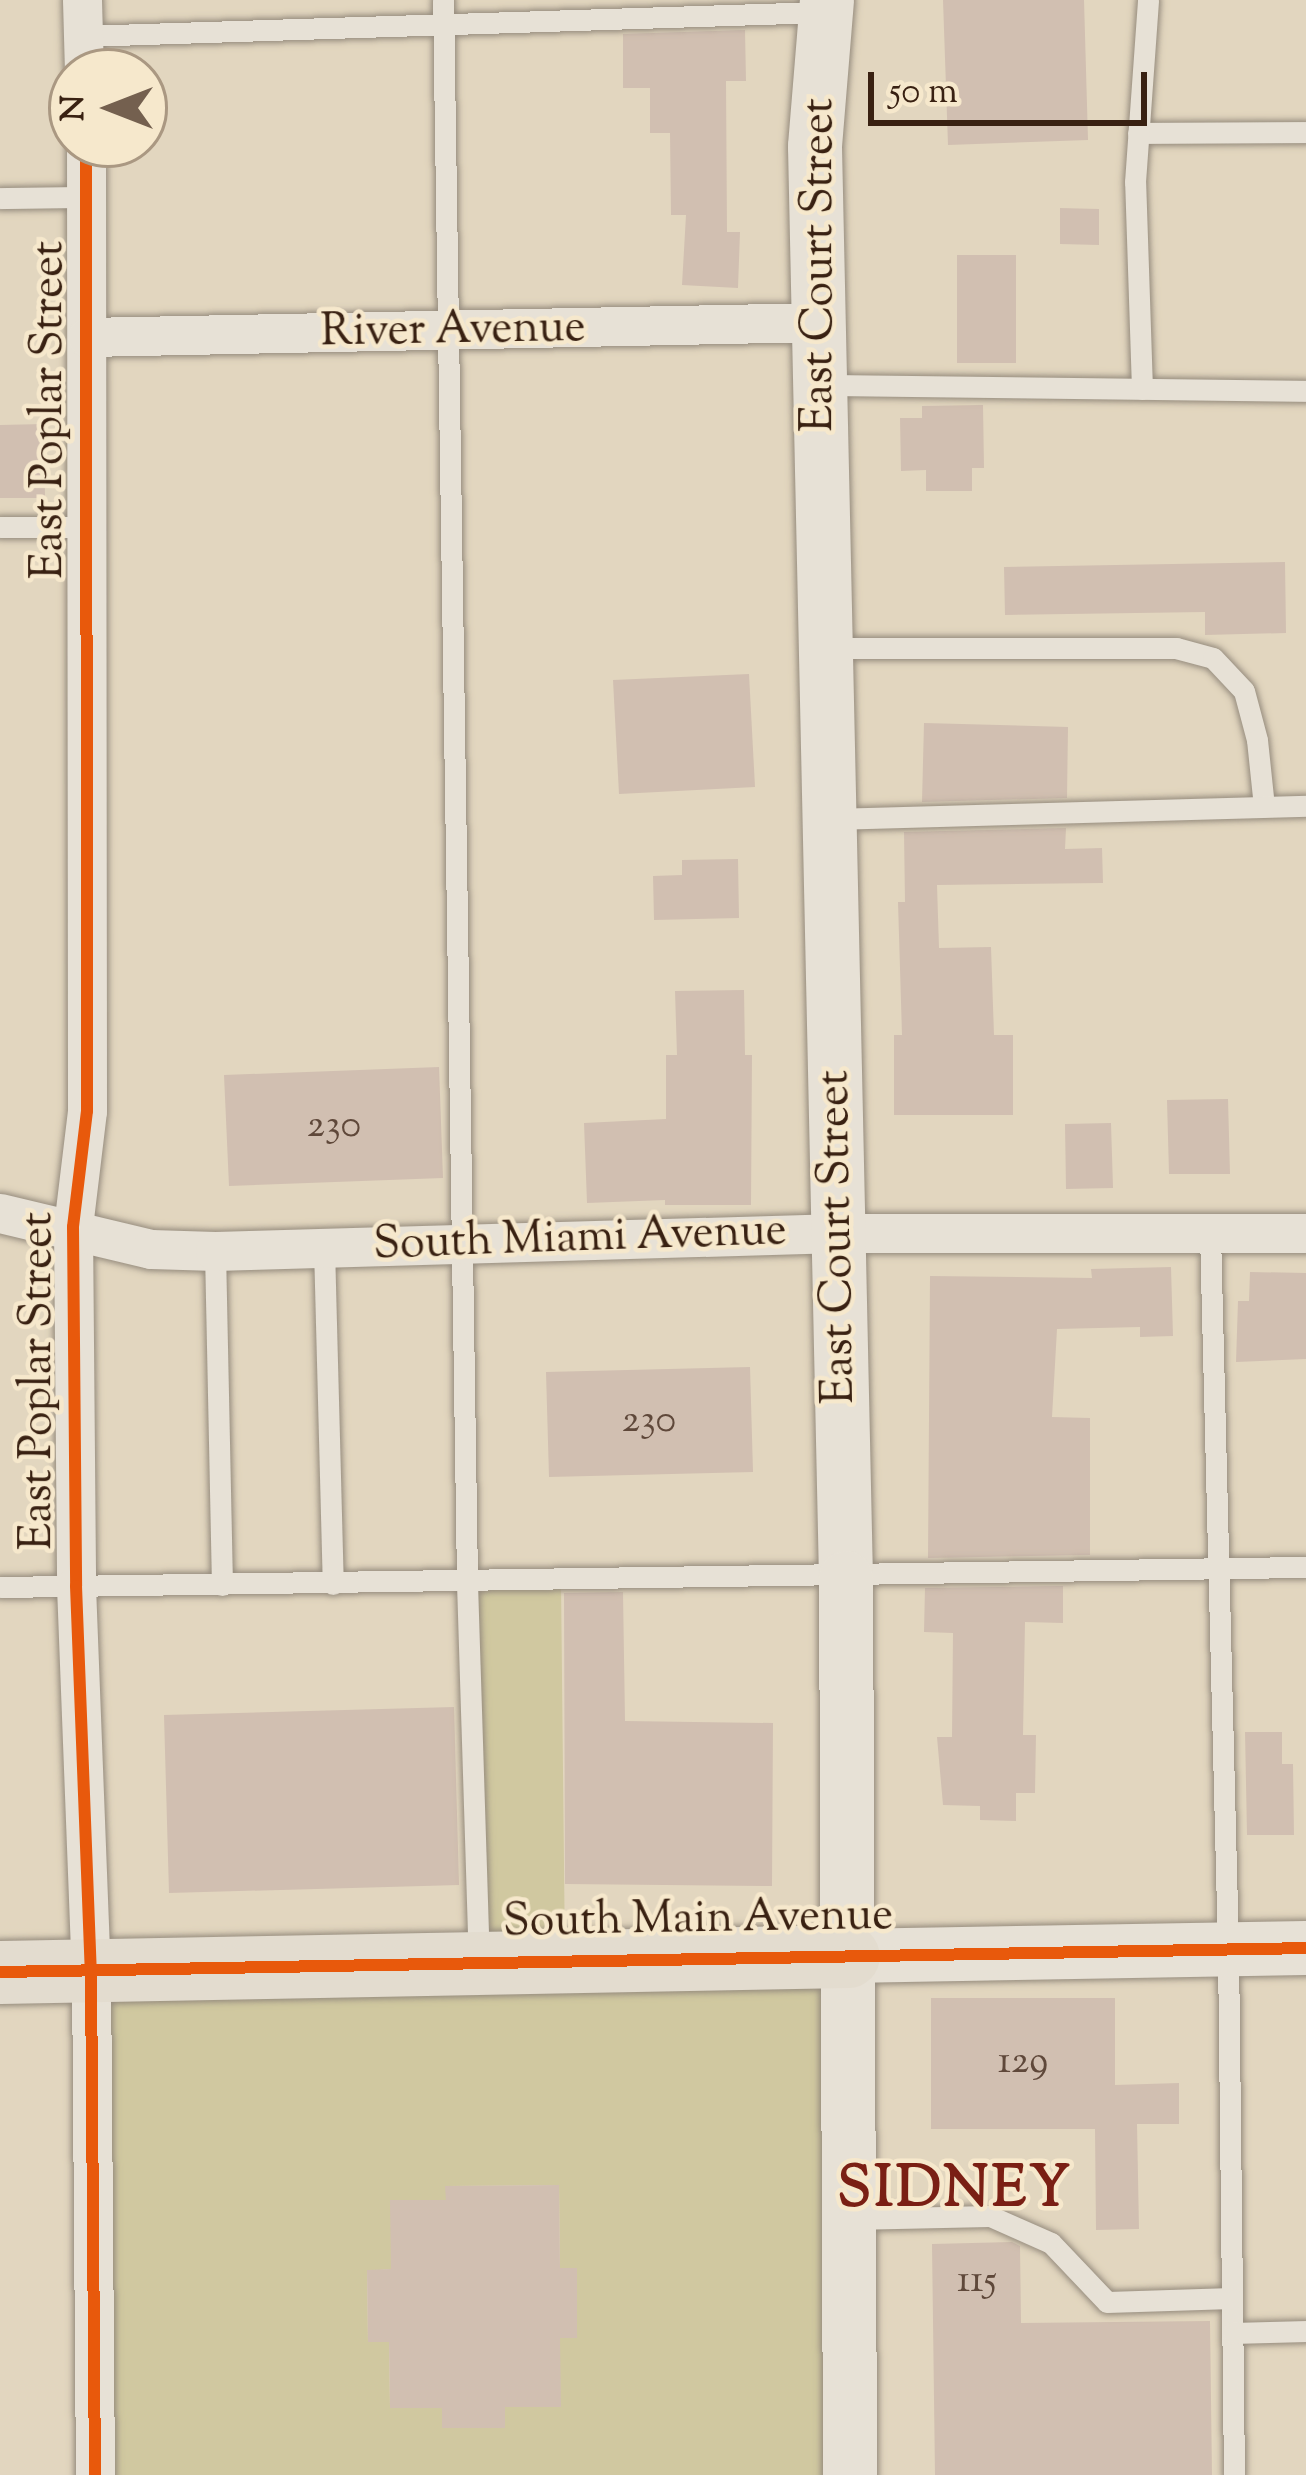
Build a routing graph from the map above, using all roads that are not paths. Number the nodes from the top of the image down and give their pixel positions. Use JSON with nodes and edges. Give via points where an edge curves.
{"nodes":[{"id":1,"x":443,"y":0,"type":"edge"},
{"id":2,"x":1148,"y":0,"type":"edge"},
{"id":3,"x":825,"y":6,"type":"edge"},
{"id":4,"x":444,"y":24,"type":"junction"},
{"id":5,"x":83,"y":36,"type":"edge"},
{"id":6,"x":1306,"y":132,"type":"edge"},
{"id":7,"x":1138,"y":134,"type":"junction"},
{"id":8,"x":86,"y":168,"type":"edge"},
{"id":9,"x":87,"y":197,"type":"junction"},
{"id":10,"x":0,"y":198,"type":"edge"},
{"id":11,"x":820,"y":322,"type":"junction"},
{"id":12,"x":449,"y":333,"type":"junction"},
{"id":13,"x":87,"y":337,"type":"junction"},
{"id":14,"x":821,"y":385,"type":"junction"},
{"id":15,"x":1142,"y":389,"type":"junction"},
{"id":16,"x":1306,"y":391,"type":"edge"},
{"id":17,"x":87,"y":526,"type":"junction"},
{"id":18,"x":0,"y":527,"type":"edge"},
{"id":19,"x":827,"y":648,"type":"junction"},
{"id":20,"x":1306,"y":806,"type":"edge"},
{"id":21,"x":1264,"y":807,"type":"junction"},
{"id":22,"x":831,"y":819,"type":"junction"},
{"id":23,"x":0,"y":1213,"type":"edge"},
{"id":24,"x":73,"y":1227,"type":"junction"},
{"id":25,"x":839,"y":1233,"type":"junction"},
{"id":26,"x":1210,"y":1233,"type":"junction"},
{"id":27,"x":1306,"y":1233,"type":"edge"},
{"id":28,"x":462,"y":1241,"type":"junction"},
{"id":29,"x":324,"y":1247,"type":"junction"},
{"id":30,"x":215,"y":1251,"type":"junction"},
{"id":31,"x":1306,"y":1568,"type":"edge"},
{"id":32,"x":1218,"y":1570,"type":"junction"},
{"id":33,"x":845,"y":1578,"type":"junction"},
{"id":34,"x":467,"y":1583,"type":"junction"},
{"id":35,"x":333,"y":1584,"type":"junction"},
{"id":36,"x":222,"y":1585,"type":"junction"},
{"id":37,"x":76,"y":1586,"type":"junction"},
{"id":38,"x":0,"y":1587,"type":"edge"},
{"id":39,"x":1228,"y":1948,"type":"junction"},
{"id":40,"x":1306,"y":1948,"type":"edge"},
{"id":41,"x":848,"y":1956,"type":"junction"},
{"id":42,"x":479,"y":1960,"type":"junction"},
{"id":43,"x":91,"y":1970,"type":"junction"},
{"id":44,"x":0,"y":1972,"type":"edge"},
{"id":45,"x":849,"y":2219,"type":"junction"},
{"id":46,"x":1232,"y":2298,"type":"junction"},
{"id":47,"x":1306,"y":2331,"type":"edge"},
{"id":48,"x":1233,"y":2333,"type":"junction"},
{"id":49,"x":95,"y":2475,"type":"edge"},
{"id":50,"x":850,"y":2475,"type":"edge"},
{"id":51,"x":1234,"y":2475,"type":"edge"}],
"edges":[{"from":1,"to":4,"type":"lane"},
{"from":2,"to":7,"type":"lane"},
{"from":3,"to":4,"type":"lane"},
{"from":3,"to":11,"type":"main road","name":"East Court Street","via":[[815,147]]},
{"from":4,"to":5,"type":"lane"},
{"from":4,"to":12,"type":"lane"},
{"from":6,"to":7,"type":"lane"},
{"from":7,"to":15,"type":"lane"},
{"from":8,"to":9,"type":"street","name":"East Poplar Street"},
{"from":9,"to":10,"type":"lane"},
{"from":9,"to":13,"type":"street","name":"East Poplar Street"},
{"from":11,"to":12,"type":"street","name":"River Avenue"},
{"from":11,"to":14,"type":"main road","name":"East Court Street"},
{"from":12,"to":13,"type":"street","name":"River Avenue"},
{"from":12,"to":28,"type":"lane"},
{"from":13,"to":17,"type":"street","name":"East Poplar Street"},
{"from":14,"to":15,"type":"lane"},
{"from":14,"to":19,"type":"main road","name":"East Court Street"},
{"from":15,"to":16,"type":"lane"},
{"from":17,"to":18,"type":"lane"},
{"from":17,"to":24,"type":"street","name":"East Poplar Street","via":[[87,1112]]},
{"from":19,"to":21,"type":"lane","via":[[1176,648],[1213,658],[1244,691]]},
{"from":19,"to":22,"type":"main road","name":"East Court Street"},
{"from":20,"to":21,"type":"lane"},
{"from":21,"to":22,"type":"lane"},
{"from":22,"to":25,"type":"main road","name":"East Court Street"},
{"from":23,"to":24,"type":"street","name":"South Miami Avenue"},
{"from":24,"to":30,"type":"street","name":"South Miami Avenue","via":[[151,1250]]},
{"from":24,"to":37,"type":"street","name":"East Poplar Street"},
{"from":25,"to":26,"type":"street","name":"South Miami Avenue"},
{"from":25,"to":28,"type":"street","name":"South Miami Avenue"},
{"from":25,"to":33,"type":"main road","name":"East Court Street"},
{"from":26,"to":27,"type":"street","name":"South Miami Avenue"},
{"from":26,"to":32,"type":"lane"},
{"from":28,"to":29,"type":"street","name":"South Miami Avenue"},
{"from":28,"to":34,"type":"lane"},
{"from":29,"to":30,"type":"street","name":"South Miami Avenue"},
{"from":29,"to":35,"type":"lane"},
{"from":30,"to":36,"type":"lane"},
{"from":31,"to":32,"type":"lane"},
{"from":32,"to":33,"type":"lane"},
{"from":32,"to":39,"type":"lane"},
{"from":33,"to":34,"type":"lane"},
{"from":33,"to":41,"type":"main road","name":"East Court Street"},
{"from":34,"to":35,"type":"lane"},
{"from":34,"to":42,"type":"lane"},
{"from":35,"to":36,"type":"lane"},
{"from":36,"to":37,"type":"lane"},
{"from":37,"to":38,"type":"lane"},
{"from":37,"to":43,"type":"street","name":"East Poplar Street"},
{"from":39,"to":40,"type":"main road","name":"South Main Avenue"},
{"from":39,"to":41,"type":"main road","name":"South Main Avenue"},
{"from":39,"to":46,"type":"lane"},
{"from":41,"to":42,"type":"main road","name":"South Main Avenue"},
{"from":41,"to":45,"type":"main road","name":"East Court Street"},
{"from":42,"to":43,"type":"main road","name":"South Main Avenue"},
{"from":43,"to":44,"type":"main road","name":"South Main Avenue"},
{"from":43,"to":49,"type":"street","name":"East Poplar Street"},
{"from":45,"to":46,"type":"lane","via":[[990,2216],[1051,2243],[1108,2302]]},
{"from":45,"to":50,"type":"main road","name":"East Court Street"},
{"from":46,"to":48,"type":"lane"},
{"from":47,"to":48,"type":"lane"},
{"from":48,"to":51,"type":"lane"}]}
